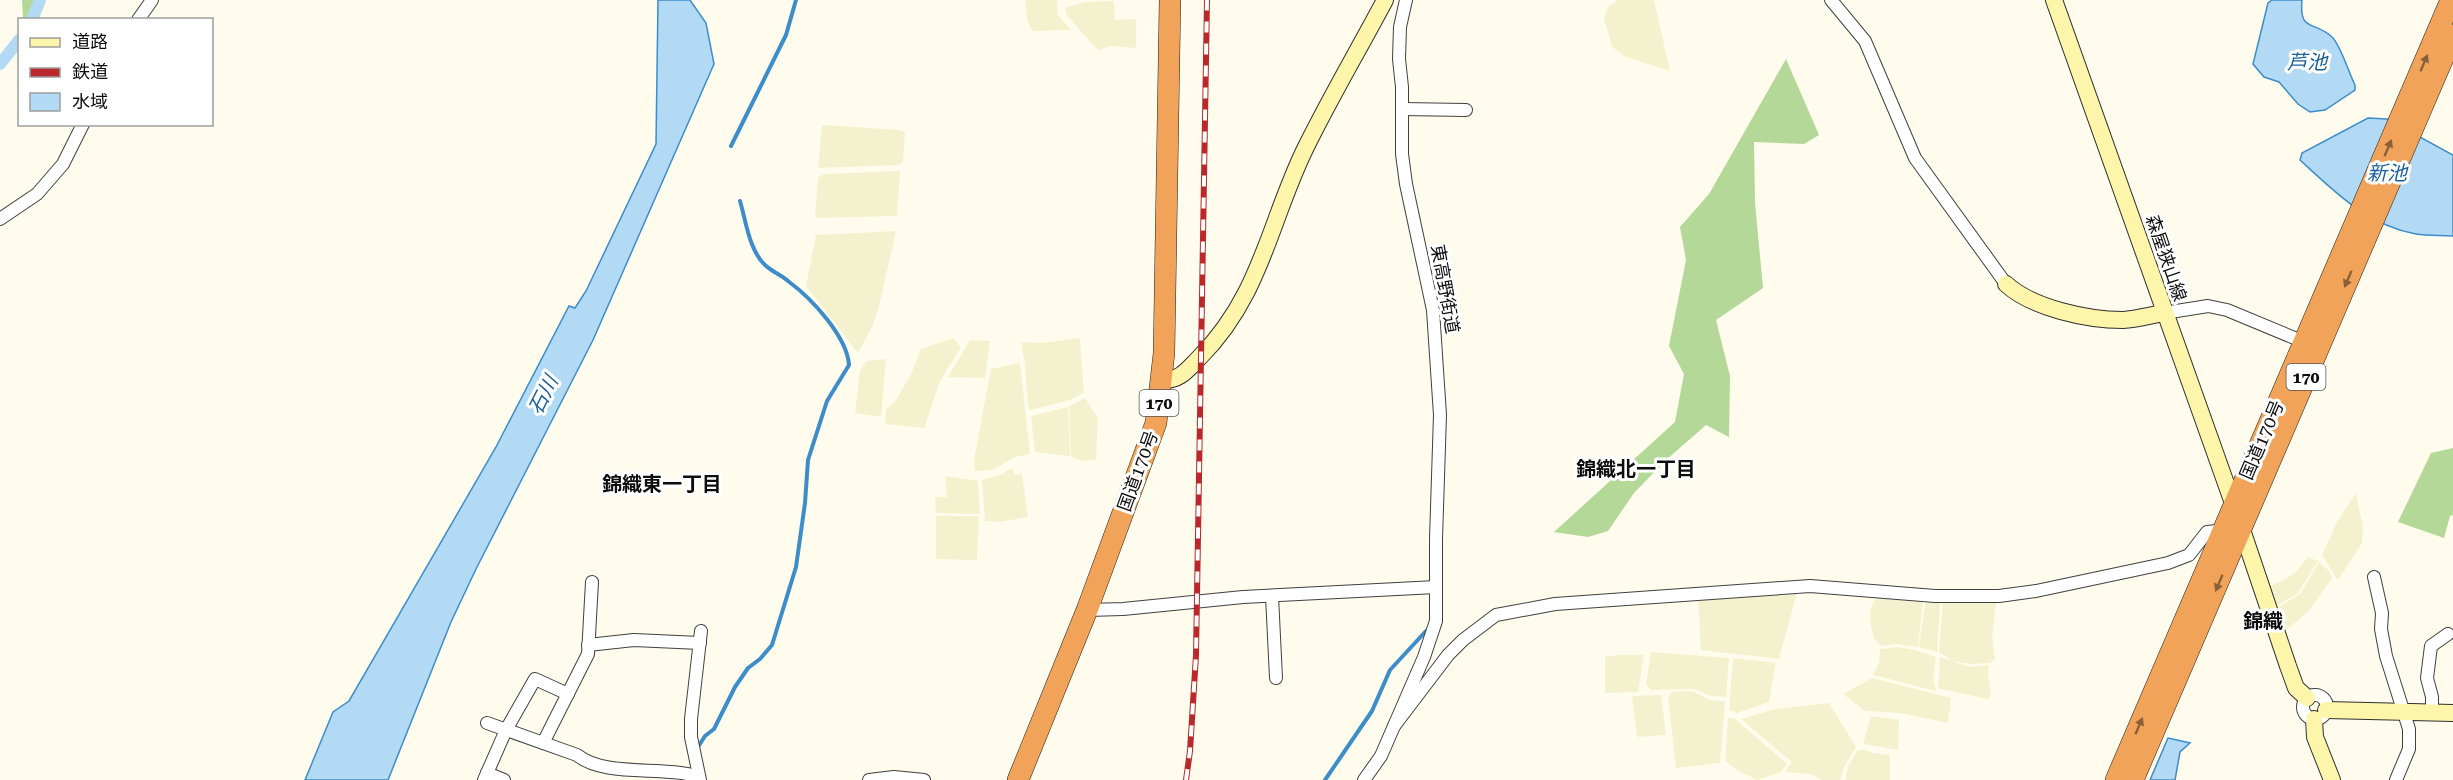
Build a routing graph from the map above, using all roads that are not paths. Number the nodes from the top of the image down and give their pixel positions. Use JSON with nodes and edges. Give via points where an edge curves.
{"nodes":[{"id":1,"x":152,"y":0,"type":"edge"},
{"id":2,"x":1170,"y":0,"type":"edge"},
{"id":3,"x":1385,"y":0,"type":"edge"},
{"id":4,"x":1406,"y":0,"type":"edge"},
{"id":5,"x":1831,"y":0,"type":"edge"},
{"id":6,"x":2054,"y":0,"type":"edge"},
{"id":7,"x":2451,"y":0,"type":"edge"},
{"id":8,"x":139,"y":18,"type":"edge"},
{"id":9,"x":2453,"y":35,"type":"edge"},
{"id":10,"x":1402,"y":110,"type":"junction"},
{"id":11,"x":1467,"y":110,"type":"dead end"},
{"id":12,"x":2408,"y":122,"type":"junction"},
{"id":13,"x":82,"y":126,"type":"edge"},
{"id":14,"x":0,"y":219,"type":"edge"},
{"id":15,"x":2364,"y":222,"type":"junction"},
{"id":16,"x":2006,"y":284,"type":"joint"},
{"id":17,"x":2164,"y":313,"type":"junction"},
{"id":18,"x":2304,"y":342,"type":"junction"},
{"id":19,"x":1162,"y":380,"type":"junction"},
{"id":20,"x":2234,"y":506,"type":"junction"},
{"id":21,"x":2232,"y":530,"type":"junction"},
{"id":22,"x":2374,"y":577,"type":"dead end"},
{"id":23,"x":591,"y":582,"type":"dead end"},
{"id":24,"x":1436,"y":587,"type":"junction"},
{"id":25,"x":1272,"y":596,"type":"junction"},
{"id":26,"x":1087,"y":610,"type":"junction"},
{"id":27,"x":2448,"y":634,"type":"dead end"},
{"id":28,"x":588,"y":645,"type":"junction"},
{"id":29,"x":1276,"y":678,"type":"dead end"},
{"id":30,"x":568,"y":693,"type":"junction"},
{"id":31,"x":2307,"y":698,"type":"junction"},
{"id":32,"x":2403,"y":712,"type":"junction"},
{"id":33,"x":2432,"y":712,"type":"junction"},
{"id":34,"x":2453,"y":712,"type":"edge"},
{"id":35,"x":2320,"y":714,"type":"junction"},
{"id":36,"x":487,"y":723,"type":"dead end"},
{"id":37,"x":1395,"y":726,"type":"junction"},
{"id":38,"x":506,"y":730,"type":"junction"},
{"id":39,"x":543,"y":743,"type":"junction"},
{"id":40,"x":486,"y":776,"type":"edge"},
{"id":41,"x":700,"y":778,"type":"edge"},
{"id":42,"x":504,"y":780,"type":"edge"},
{"id":43,"x":875,"y":780,"type":"edge"},
{"id":44,"x":924,"y":780,"type":"edge"},
{"id":45,"x":1018,"y":780,"type":"edge"},
{"id":46,"x":1364,"y":780,"type":"edge"},
{"id":47,"x":2116,"y":780,"type":"edge"},
{"id":48,"x":2133,"y":780,"type":"edge"},
{"id":49,"x":2332,"y":780,"type":"edge"},
{"id":50,"x":2396,"y":780,"type":"edge"}],
"edges":[{"from":1,"to":8,"type":"street"},
{"from":2,"to":19,"type":"highway","name":"国道170号","number":"170"},
{"from":3,"to":19,"type":"street","via":[[1304,150],[1257,271],[1235,315],[1218,339],[1180,377]]},
{"from":4,"to":10,"type":"street","name":"東高野街道","via":[[1400,27]]},
{"from":5,"to":16,"type":"street","via":[[1865,41],[1915,158]]},
{"from":6,"to":17,"type":"street","name":"森屋狭山線"},
{"from":12,"to":7,"type":"highway","name":"国道170号","number":"170","one_way":true},
{"from":9,"to":12,"type":"highway","name":"国道170号","number":"170"},
{"from":10,"to":11,"type":"street"},
{"from":10,"to":24,"type":"street","name":"東高野街道","via":[[1406,184],[1437,344],[1440,415]]},
{"from":12,"to":15,"type":"highway","name":"国道170号","number":"170"},
{"from":13,"to":14,"type":"street","via":[[63,164],[38,194]]},
{"from":15,"to":18,"type":"highway","name":"国道170号","number":"170"},
{"from":15,"to":21,"type":"highway","name":"国道170号","number":"170","one_way":true},
{"from":16,"to":17,"type":"street","via":[[2036,303],[2095,317],[2126,320]]},
{"from":17,"to":18,"type":"street","via":[[2208,306]]},
{"from":17,"to":20,"type":"street","name":"森屋狭山線"},
{"from":18,"to":20,"type":"highway","name":"国道170号","number":"170"},
{"from":19,"to":26,"type":"highway","name":"国道170号","number":"170","via":[[1154,434]]},
{"from":20,"to":21,"type":"highway","name":"国道170号","number":"170"},
{"from":21,"to":31,"type":"street","via":[[2296,688]]},
{"from":21,"to":37,"type":"street","via":[[2206,532],[2189,555],[2168,563],[2020,594],[1935,596],[1810,586],[1555,604],[1496,615],[1448,655]]},
{"from":47,"to":21,"type":"highway","name":"国道170号","number":"170","one_way":true},
{"from":21,"to":48,"type":"highway","name":"国道170号","number":"170","one_way":true},
{"from":22,"to":32,"type":"street","via":[[2386,656]]},
{"from":23,"to":28,"type":"street"},
{"from":24,"to":25,"type":"street"},
{"from":24,"to":37,"type":"street","name":"東高野街道","via":[[1436,621],[1431,638]]},
{"from":25,"to":26,"type":"street"},
{"from":25,"to":29,"type":"street"},
{"from":26,"to":45,"type":"highway","name":"国道170号","number":"170"},
{"from":27,"to":33,"type":"street","via":[[2431,646],[2427,678]]},
{"from":28,"to":30,"type":"street","via":[[588,654]]},
{"from":28,"to":41,"type":"street","via":[[700,637],[691,737]]},
{"from":30,"to":38,"type":"street","via":[[535,679]]},
{"from":30,"to":39,"type":"street"},
{"from":31,"to":35,"type":"street","via":[[2303,709],[2307,716]]},
{"from":31,"to":35,"type":"street","via":[[2321,697],[2326,703]]},
{"from":32,"to":33,"type":"street"},
{"from":32,"to":35,"type":"street"},
{"from":32,"to":50,"type":"street","via":[[2410,742]]},
{"from":33,"to":34,"type":"street"},
{"from":35,"to":49,"type":"street","via":[[2315,737]]},
{"from":36,"to":38,"type":"street"},
{"from":37,"to":46,"type":"street"},
{"from":38,"to":39,"type":"street"},
{"from":38,"to":40,"type":"street"},
{"from":39,"to":41,"type":"street","via":[[612,768],[684,772]]},
{"from":40,"to":42,"type":"street"},
{"from":43,"to":44,"type":"street"}]}
